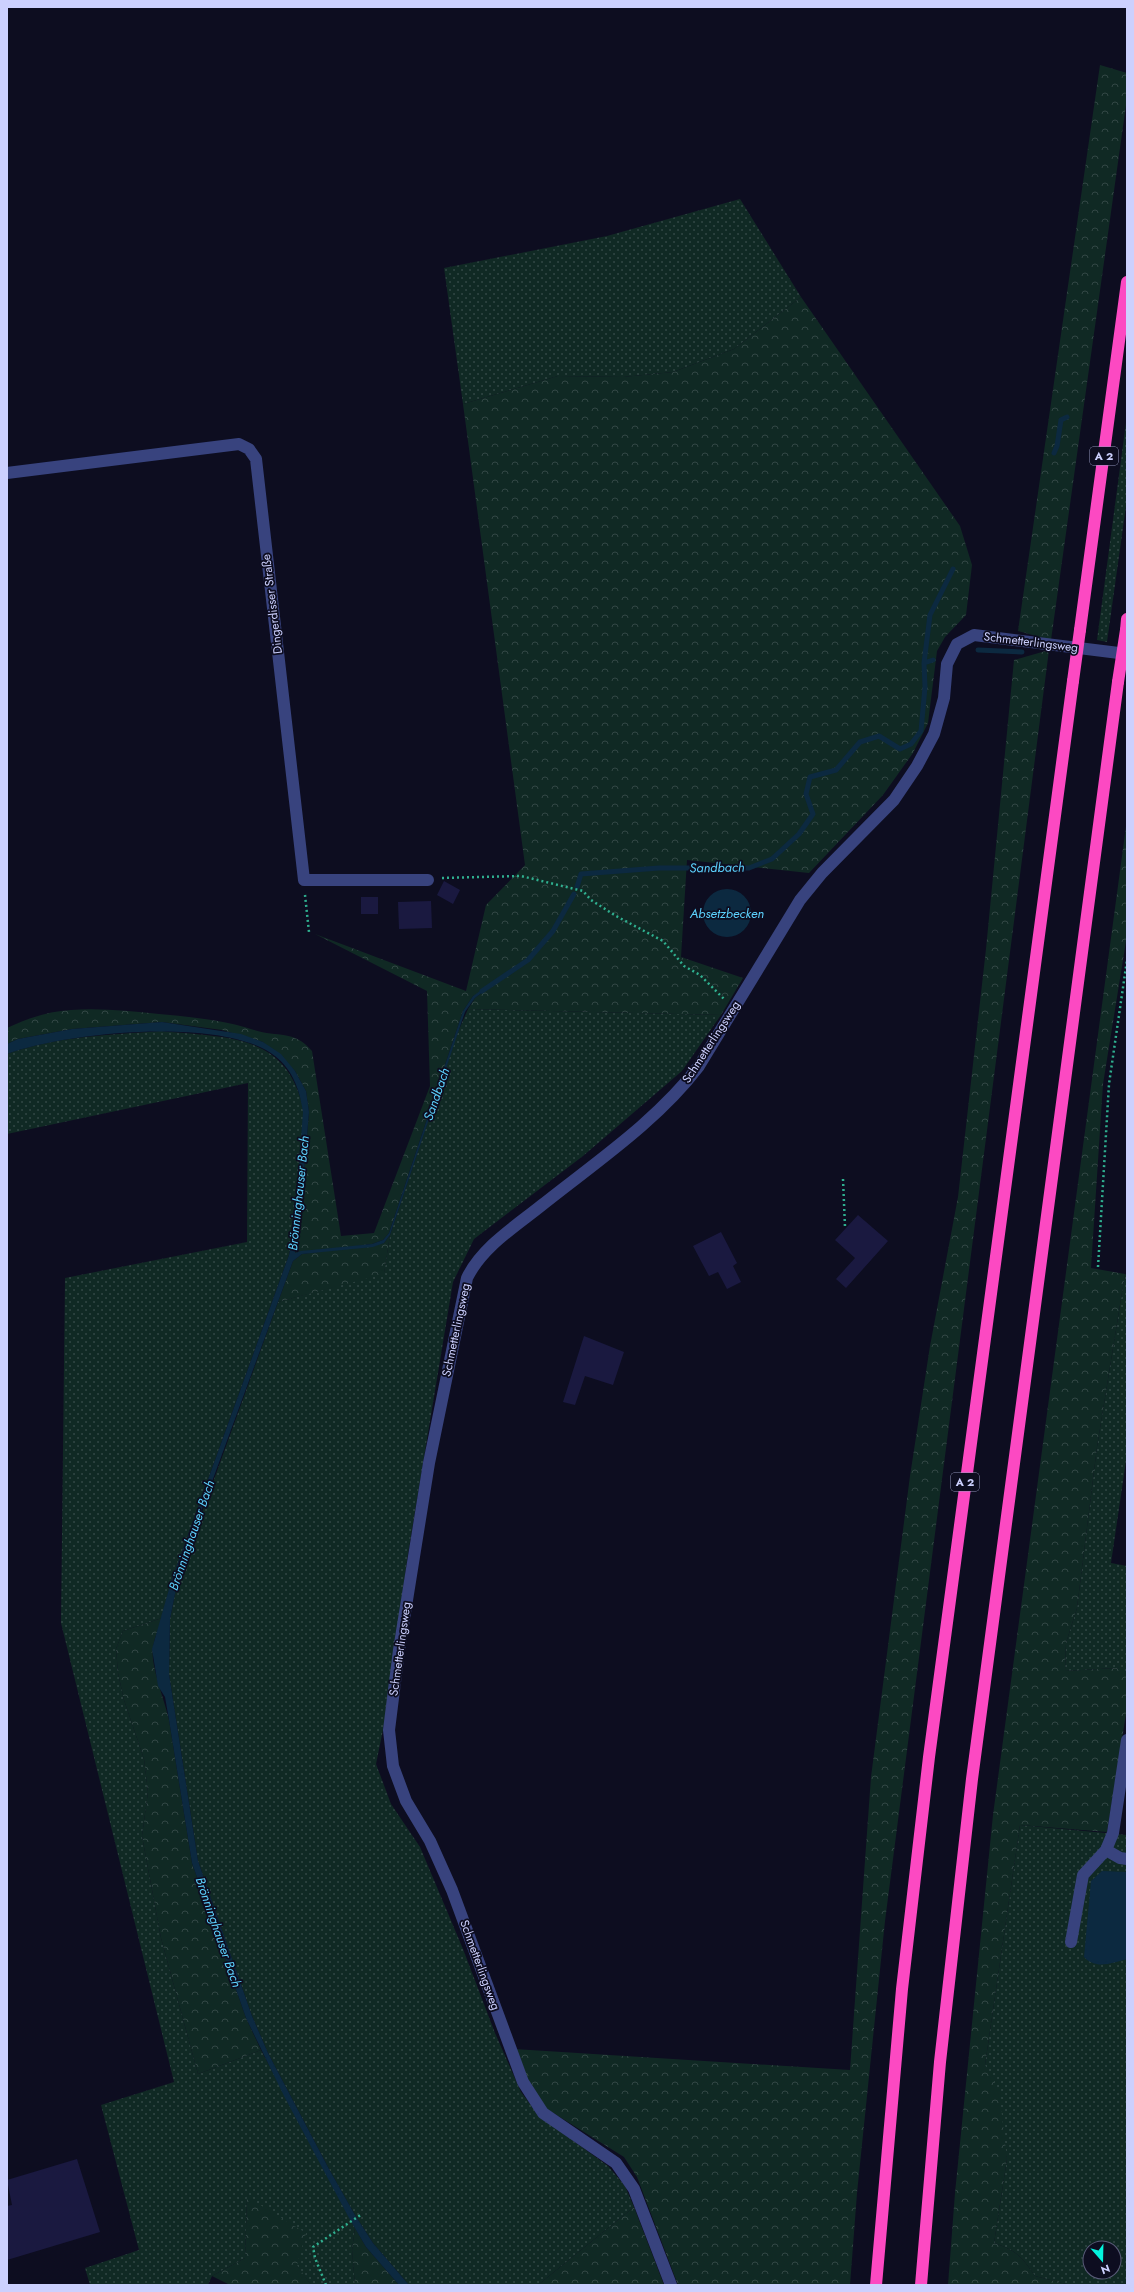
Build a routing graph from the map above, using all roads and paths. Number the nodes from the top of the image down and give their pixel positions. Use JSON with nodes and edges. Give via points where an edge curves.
{"nodes":[{"id":1,"x":1127,"y":282,"type":"edge"},
{"id":2,"x":7,"y":473,"type":"edge"},
{"id":3,"x":1126,"y":624,"type":"edge"},
{"id":4,"x":1127,"y":654,"type":"edge"},
{"id":5,"x":304,"y":880,"type":"junction"},
{"id":6,"x":428,"y":880,"type":"joint"},
{"id":7,"x":309,"y":932,"type":"dead end"},
{"id":8,"x":1127,"y":960,"type":"edge"},
{"id":9,"x":733,"y":1009,"type":"junction"},
{"id":10,"x":843,"y":1179,"type":"dead end"},
{"id":11,"x":845,"y":1227,"type":"dead end"},
{"id":12,"x":1098,"y":1266,"type":"dead end"},
{"id":13,"x":1127,"y":1740,"type":"edge"},
{"id":14,"x":1106,"y":1850,"type":"junction"},
{"id":15,"x":1127,"y":1859,"type":"edge"},
{"id":16,"x":1071,"y":1942,"type":"dead end"},
{"id":17,"x":362,"y":2214,"type":"dead end"},
{"id":18,"x":326,"y":2285,"type":"edge"},
{"id":19,"x":672,"y":2285,"type":"edge"},
{"id":20,"x":876,"y":2285,"type":"edge"},
{"id":21,"x":921,"y":2285,"type":"edge"}],
"edges":[{"from":1,"to":20,"type":"highway","number":"A 2","bridge":true,"via":[[929,1757],[902,1989]]},
{"from":2,"to":5,"type":"street","name":"Dingerdisser Straße","via":[[239,444],[249,448],[256,459]]},
{"from":3,"to":21,"type":"highway","bridge":true,"via":[[972,1779],[940,2062]]},
{"from":4,"to":9,"type":"street","name":"Schmetterlingsweg","via":[[974,635],[958,644],[947,664],[944,698],[934,734],[917,766],[894,800],[822,873],[800,900]]},
{"from":5,"to":6,"type":"street"},
{"from":5,"to":7,"type":"path"},
{"from":6,"to":9,"type":"path","via":[[521,876],[583,891],[591,900],[663,941],[684,966],[700,975]]},
{"from":8,"to":12,"type":"path","via":[[1109,1084]]},
{"from":9,"to":19,"type":"street","name":"Schmetterlingsweg","via":[[699,1066],[668,1102],[498,1240],[474,1265],[467,1278],[430,1462],[399,1650],[389,1730],[393,1766],[406,1801],[430,1841],[452,1890],[523,2082],[543,2113],[616,2163],[634,2189]]},
{"from":10,"to":11,"type":"path"},
{"from":13,"to":14,"type":"street","via":[[1113,1834]]},
{"from":14,"to":15,"type":"street"},
{"from":14,"to":16,"type":"street","via":[[1083,1875]]},
{"from":17,"to":18,"type":"path","via":[[313,2247]]}]}
